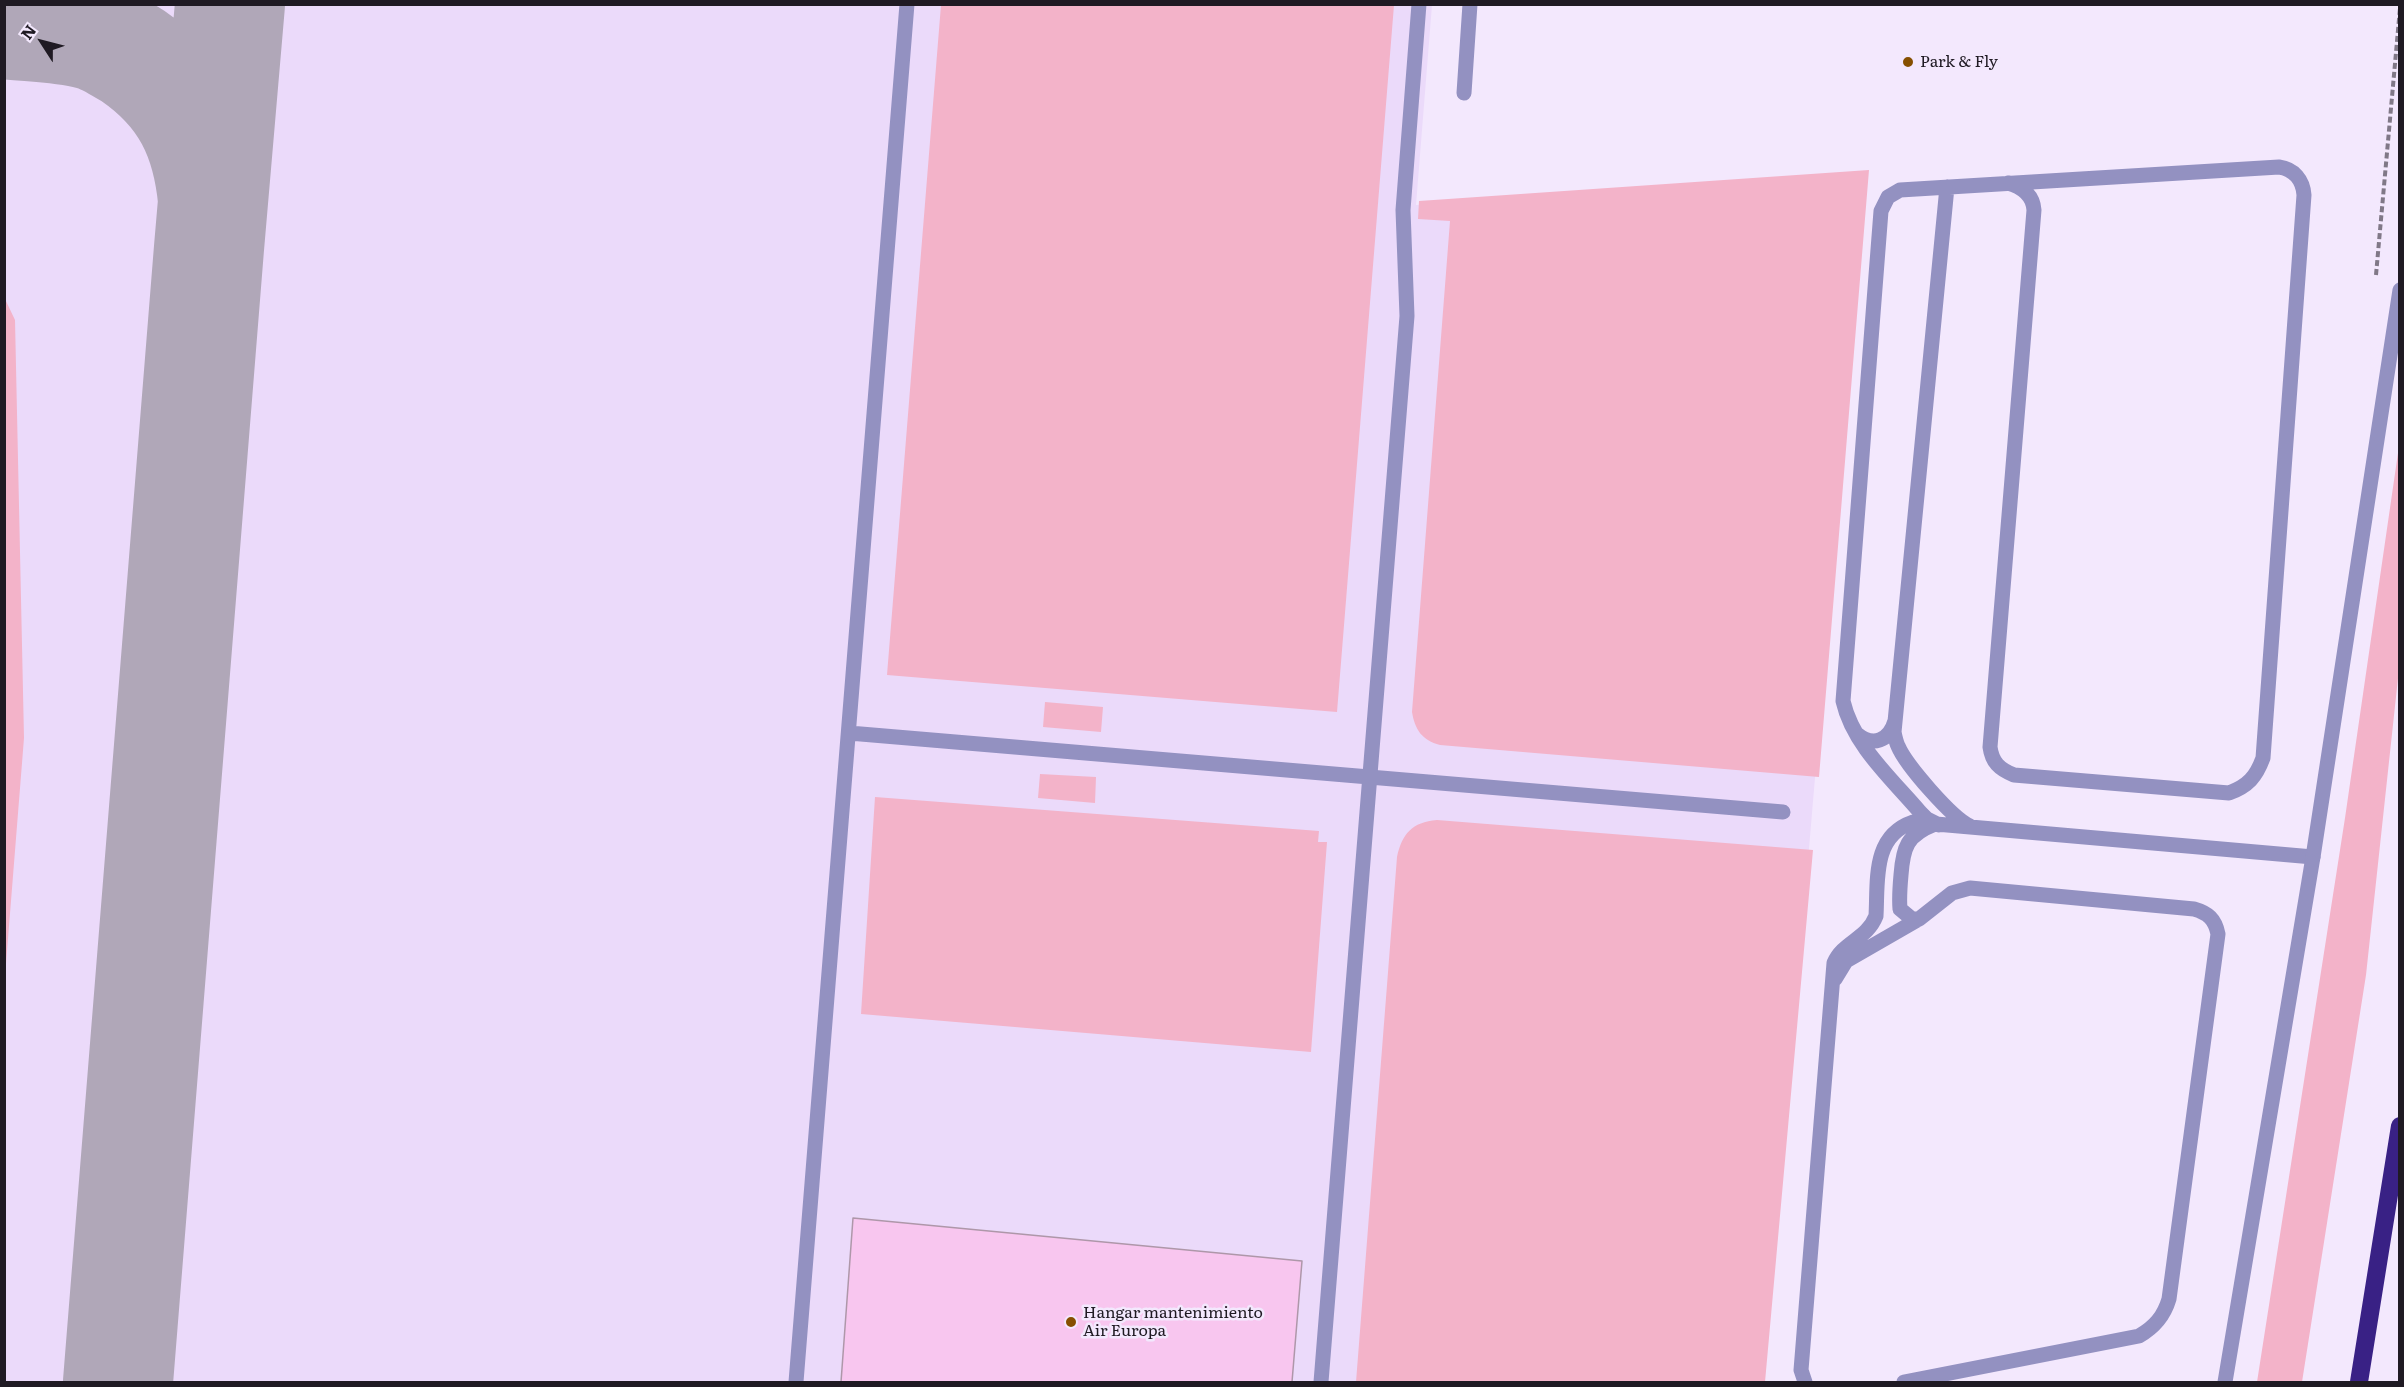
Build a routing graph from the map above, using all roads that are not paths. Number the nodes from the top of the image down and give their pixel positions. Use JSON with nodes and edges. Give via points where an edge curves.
{"nodes":[{"id":1,"x":907,"y":4,"type":"edge"},
{"id":2,"x":1419,"y":4,"type":"edge"},
{"id":3,"x":1470,"y":4,"type":"edge"},
{"id":4,"x":1464,"y":93,"type":"dead end"},
{"id":5,"x":2008,"y":183,"type":"junction"},
{"id":6,"x":1947,"y":187,"type":"junction"},
{"id":7,"x":2400,"y":290,"type":"edge"},
{"id":8,"x":1895,"y":720,"type":"junction"},
{"id":9,"x":1853,"y":730,"type":"junction"},
{"id":10,"x":849,"y":733,"type":"junction"},
{"id":11,"x":1370,"y":777,"type":"junction"},
{"id":12,"x":1783,"y":812,"type":"dead end"},
{"id":13,"x":1937,"y":824,"type":"junction"},
{"id":14,"x":1973,"y":828,"type":"junction"},
{"id":15,"x":2313,"y":857,"type":"junction"},
{"id":16,"x":1919,"y":919,"type":"junction"},
{"id":17,"x":1832,"y":986,"type":"junction"},
{"id":18,"x":2400,"y":1126,"type":"edge"},
{"id":19,"x":796,"y":1383,"type":"edge"},
{"id":20,"x":1321,"y":1383,"type":"edge"},
{"id":21,"x":1805,"y":1383,"type":"edge"},
{"id":22,"x":1904,"y":1383,"type":"edge"},
{"id":23,"x":2225,"y":1383,"type":"edge"},
{"id":24,"x":2359,"y":1383,"type":"edge"}],
"edges":[{"from":1,"to":10,"type":"street"},
{"from":2,"to":11,"type":"street","via":[[1403,210],[1407,316]]},
{"from":3,"to":4,"type":"street"},
{"from":5,"to":5,"type":"street","via":[[2028,194],[2034,210],[1992,758],[1997,766],[2014,775],[2229,793],[2241,789],[2251,781],[2263,758],[2303,187],[2292,171],[2279,166]]},
{"from":5,"to":6,"type":"street"},
{"from":6,"to":8,"type":"street"},
{"from":6,"to":9,"type":"street","via":[[1900,190],[1888,196],[1881,211],[1843,701]]},
{"from":7,"to":15,"type":"street"},
{"from":8,"to":9,"type":"street","via":[[1888,735],[1876,742]]},
{"from":8,"to":14,"type":"street","via":[[1897,744],[1904,756],[1953,815]]},
{"from":9,"to":13,"type":"street","via":[[1920,812]]},
{"from":10,"to":11,"type":"street"},
{"from":10,"to":19,"type":"street"},
{"from":11,"to":12,"type":"street"},
{"from":11,"to":20,"type":"street"},
{"from":13,"to":14,"type":"street"},
{"from":13,"to":16,"type":"street","via":[[1912,837],[1903,854],[1899,909],[1912,919]]},
{"from":13,"to":17,"type":"street","via":[[1913,822],[1897,829],[1884,843],[1876,916],[1865,934],[1838,954]]},
{"from":14,"to":15,"type":"street"},
{"from":15,"to":23,"type":"street"},
{"from":16,"to":17,"type":"street","via":[[1846,961]]},
{"from":16,"to":22,"type":"street","via":[[1952,893],[1970,888],[2194,909],[2211,917],[2218,934],[2165,1311],[2150,1330],[2139,1336]]},
{"from":17,"to":21,"type":"street","via":[[1801,1370]]},
{"from":18,"to":24,"type":"highway"}]}
